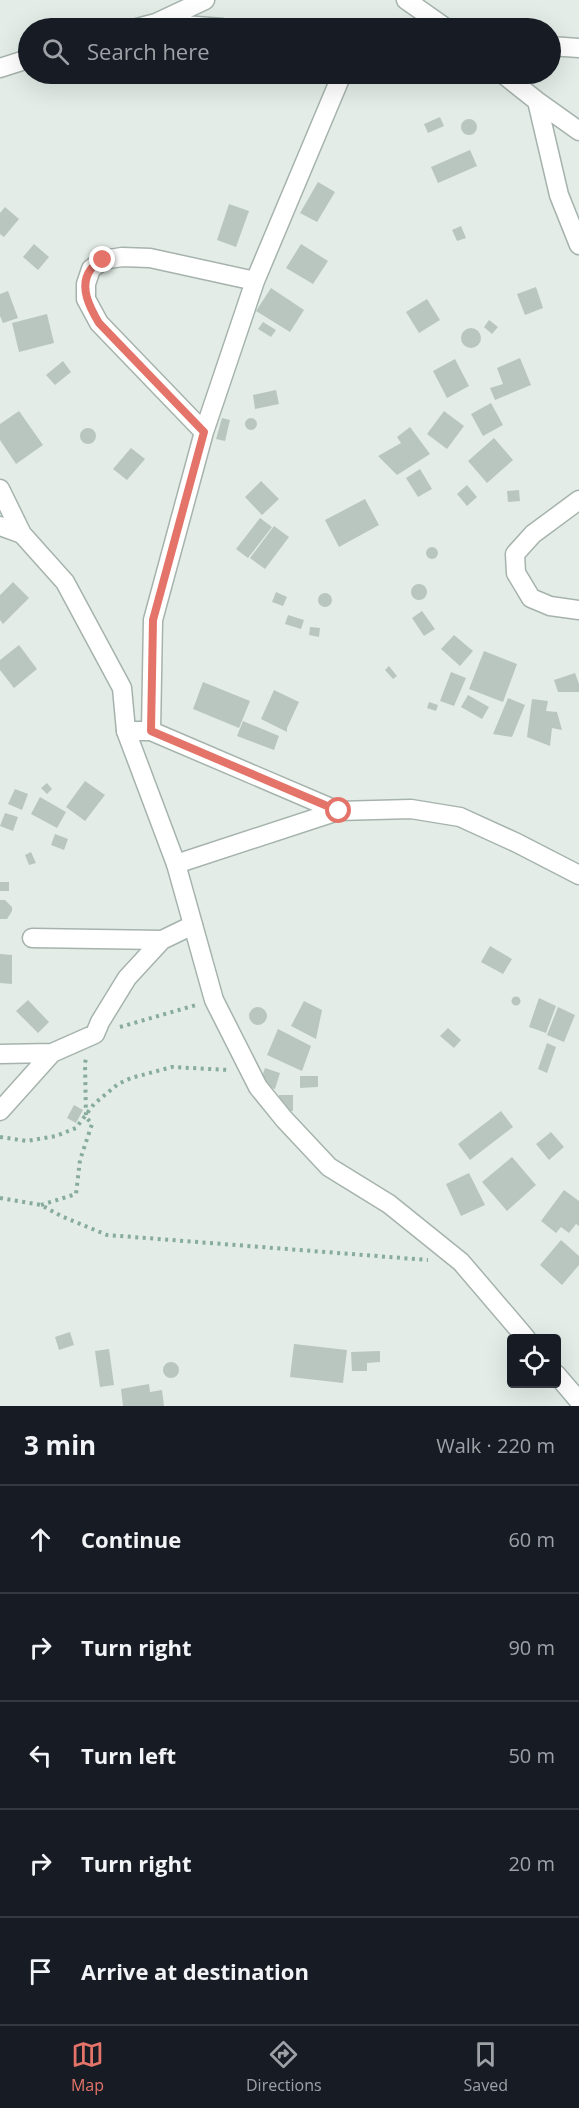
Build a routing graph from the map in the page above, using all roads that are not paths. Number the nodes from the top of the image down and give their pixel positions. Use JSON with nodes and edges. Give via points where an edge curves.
{"nodes":[{"id":1,"x":205,"y":0,"type":"edge"},
{"id":2,"x":406,"y":0,"type":"edge"},
{"id":3,"x":167,"y":18,"type":"edge"},
{"id":4,"x":432,"y":18,"type":"edge"},
{"id":5,"x":561,"y":47,"type":"edge"},
{"id":6,"x":579,"y":48,"type":"edge"},
{"id":7,"x":18,"y":62,"type":"edge"},
{"id":8,"x":0,"y":68,"type":"edge"},
{"id":9,"x":338,"y":84,"type":"edge"},
{"id":10,"x":516,"y":84,"type":"edge"},
{"id":11,"x":537,"y":101,"type":"junction"},
{"id":12,"x":579,"y":131,"type":"edge"},
{"id":13,"x":579,"y":245,"type":"edge"},
{"id":14,"x":255,"y":281,"type":"junction"},
{"id":15,"x":204,"y":432,"type":"junction"},
{"id":16,"x":0,"y":489,"type":"edge"},
{"id":17,"x":579,"y":500,"type":"edge"},
{"id":18,"x":0,"y":526,"type":"edge"},
{"id":19,"x":22,"y":534,"type":"junction"},
{"id":20,"x":579,"y":610,"type":"edge"},
{"id":21,"x":126,"y":731,"type":"junction"},
{"id":22,"x":151,"y":731,"type":"junction"},
{"id":23,"x":339,"y":811,"type":"junction"},
{"id":24,"x":176,"y":864,"type":"junction"},
{"id":25,"x":579,"y":875,"type":"edge"},
{"id":26,"x":194,"y":925,"type":"junction"},
{"id":27,"x":32,"y":938,"type":"dead end"},
{"id":28,"x":162,"y":940,"type":"junction"},
{"id":29,"x":52,"y":1053,"type":"junction"},
{"id":30,"x":0,"y":1054,"type":"edge"},
{"id":31,"x":0,"y":1111,"type":"edge"},
{"id":32,"x":523,"y":1334,"type":"edge"},
{"id":33,"x":561,"y":1380,"type":"edge"},
{"id":34,"x":579,"y":1401,"type":"edge"}],
"edges":[{"from":1,"to":3,"type":"street"},
{"from":2,"to":4,"type":"street"},
{"from":5,"to":6,"type":"street"},
{"from":7,"to":8,"type":"street"},
{"from":9,"to":14,"type":"street"},
{"from":10,"to":11,"type":"street"},
{"from":11,"to":12,"type":"street"},
{"from":11,"to":13,"type":"street","via":[[559,195]]},
{"from":14,"to":15,"type":"street"},
{"from":14,"to":15,"type":"street","via":[[150,258],[103,260],[90,269],[86,299],[99,323]]},
{"from":15,"to":22,"type":"street","via":[[153,620]]},
{"from":16,"to":19,"type":"street"},
{"from":17,"to":20,"type":"street","via":[[533,534],[515,554],[516,573],[531,598],[550,606]]},
{"from":18,"to":19,"type":"street"},
{"from":19,"to":21,"type":"street","via":[[65,582],[122,688]]},
{"from":21,"to":22,"type":"street"},
{"from":21,"to":24,"type":"street"},
{"from":22,"to":23,"type":"street"},
{"from":23,"to":24,"type":"street"},
{"from":23,"to":25,"type":"street","via":[[411,809],[460,817]]},
{"from":24,"to":26,"type":"street"},
{"from":26,"to":28,"type":"street"},
{"from":26,"to":32,"type":"street","via":[[214,1000],[258,1087],[329,1167],[389,1204],[461,1262]]},
{"from":27,"to":28,"type":"street"},
{"from":28,"to":29,"type":"street","via":[[127,978],[95,1034]]},
{"from":29,"to":30,"type":"street"},
{"from":29,"to":31,"type":"street"},
{"from":33,"to":34,"type":"street"}]}
